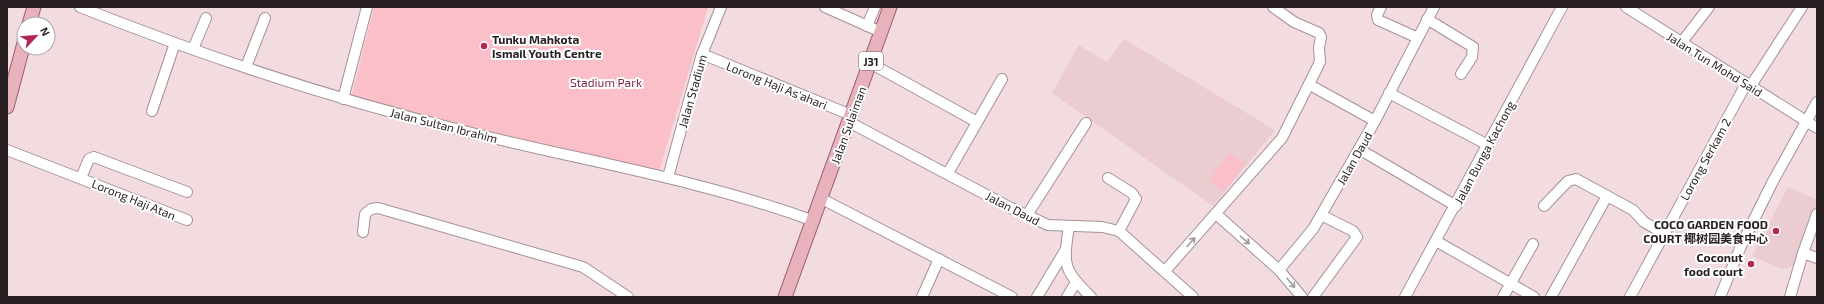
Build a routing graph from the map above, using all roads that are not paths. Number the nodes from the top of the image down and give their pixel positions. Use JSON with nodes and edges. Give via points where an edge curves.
{"nodes":[{"id":1,"x":39,"y":7,"type":"edge"},
{"id":2,"x":80,"y":7,"type":"edge"},
{"id":3,"x":367,"y":7,"type":"edge"},
{"id":4,"x":721,"y":7,"type":"edge"},
{"id":5,"x":825,"y":7,"type":"edge"},
{"id":6,"x":875,"y":7,"type":"edge"},
{"id":7,"x":890,"y":7,"type":"edge"},
{"id":8,"x":1273,"y":7,"type":"edge"},
{"id":9,"x":1381,"y":7,"type":"edge"},
{"id":10,"x":1434,"y":7,"type":"edge"},
{"id":11,"x":1562,"y":7,"type":"edge"},
{"id":12,"x":1626,"y":7,"type":"edge"},
{"id":13,"x":1709,"y":7,"type":"edge"},
{"id":14,"x":1802,"y":7,"type":"edge"},
{"id":15,"x":31,"y":14,"type":"edge"},
{"id":16,"x":206,"y":18,"type":"dead end"},
{"id":17,"x":265,"y":18,"type":"dead end"},
{"id":18,"x":1427,"y":20,"type":"junction"},
{"id":19,"x":867,"y":26,"type":"junction"},
{"id":20,"x":881,"y":32,"type":"junction"},
{"id":21,"x":1418,"y":38,"type":"junction"},
{"id":22,"x":1681,"y":42,"type":"junction"},
{"id":23,"x":175,"y":43,"type":"junction"},
{"id":24,"x":193,"y":49,"type":"junction"},
{"id":25,"x":702,"y":54,"type":"junction"},
{"id":26,"x":21,"y":56,"type":"edge"},
{"id":27,"x":870,"y":63,"type":"junction"},
{"id":28,"x":246,"y":67,"type":"junction"},
{"id":29,"x":1461,"y":74,"type":"dead end"},
{"id":30,"x":1002,"y":79,"type":"dead end"},
{"id":31,"x":1310,"y":85,"type":"junction"},
{"id":32,"x":1748,"y":85,"type":"junction"},
{"id":33,"x":1389,"y":93,"type":"junction"},
{"id":34,"x":343,"y":99,"type":"junction"},
{"id":35,"x":1817,"y":102,"type":"edge"},
{"id":36,"x":7,"y":107,"type":"edge"},
{"id":37,"x":152,"y":111,"type":"dead end"},
{"id":38,"x":850,"y":118,"type":"junction"},
{"id":39,"x":1806,"y":120,"type":"junction"},
{"id":40,"x":1375,"y":121,"type":"junction"},
{"id":41,"x":977,"y":122,"type":"junction"},
{"id":42,"x":1086,"y":123,"type":"dead end"},
{"id":43,"x":1817,"y":128,"type":"edge"},
{"id":44,"x":1488,"y":145,"type":"junction"},
{"id":45,"x":1359,"y":149,"type":"junction"},
{"id":46,"x":7,"y":150,"type":"edge"},
{"id":47,"x":948,"y":173,"type":"junction"},
{"id":48,"x":81,"y":178,"type":"junction"},
{"id":49,"x":668,"y":178,"type":"junction"},
{"id":50,"x":1108,"y":178,"type":"dead end"},
{"id":51,"x":187,"y":192,"type":"dead end"},
{"id":52,"x":1607,"y":196,"type":"junction"},
{"id":53,"x":822,"y":199,"type":"junction"},
{"id":54,"x":1456,"y":206,"type":"junction"},
{"id":55,"x":1544,"y":206,"type":"dead end"},
{"id":56,"x":1216,"y":214,"type":"junction"},
{"id":57,"x":1817,"y":214,"type":"edge"},
{"id":58,"x":1027,"y":215,"type":"junction"},
{"id":59,"x":1321,"y":215,"type":"junction"},
{"id":60,"x":187,"y":220,"type":"dead end"},
{"id":61,"x":814,"y":221,"type":"junction"},
{"id":62,"x":1070,"y":226,"type":"junction"},
{"id":63,"x":1119,"y":231,"type":"junction"},
{"id":64,"x":363,"y":232,"type":"dead end"},
{"id":65,"x":1665,"y":234,"type":"junction"},
{"id":66,"x":1436,"y":241,"type":"junction"},
{"id":67,"x":1533,"y":244,"type":"dead end"},
{"id":68,"x":1066,"y":249,"type":"junction"},
{"id":69,"x":1803,"y":253,"type":"junction"},
{"id":70,"x":1817,"y":258,"type":"edge"},
{"id":71,"x":939,"y":259,"type":"junction"},
{"id":72,"x":1279,"y":270,"type":"junction"},
{"id":73,"x":1165,"y":271,"type":"junction"},
{"id":74,"x":1076,"y":282,"type":"junction"},
{"id":75,"x":1511,"y":283,"type":"junction"},
{"id":76,"x":628,"y":297,"type":"edge"},
{"id":77,"x":785,"y":297,"type":"edge"},
{"id":78,"x":922,"y":297,"type":"edge"},
{"id":79,"x":1012,"y":297,"type":"edge"},
{"id":80,"x":1037,"y":297,"type":"edge"},
{"id":81,"x":1066,"y":297,"type":"edge"},
{"id":82,"x":1091,"y":297,"type":"edge"},
{"id":83,"x":1193,"y":297,"type":"edge"},
{"id":84,"x":1302,"y":297,"type":"edge"},
{"id":85,"x":1313,"y":297,"type":"edge"},
{"id":86,"x":1405,"y":297,"type":"edge"},
{"id":87,"x":1503,"y":297,"type":"edge"},
{"id":88,"x":1534,"y":297,"type":"edge"},
{"id":89,"x":1551,"y":297,"type":"edge"},
{"id":90,"x":1630,"y":297,"type":"edge"},
{"id":91,"x":1720,"y":297,"type":"edge"},
{"id":92,"x":1790,"y":297,"type":"edge"}],
"edges":[{"from":1,"to":15,"type":"main road"},
{"from":2,"to":23,"type":"street","name":"Jalan Sultan Ibrahim"},
{"from":3,"to":34,"type":"street"},
{"from":4,"to":25,"type":"street","name":"Jalan Stadium"},
{"from":5,"to":19,"type":"street"},
{"from":6,"to":19,"type":"street"},
{"from":7,"to":20,"type":"main road","name":"Jalan Sulaiman","number":"J31"},
{"from":8,"to":31,"type":"street","via":[[1321,37],[1320,62]]},
{"from":9,"to":21,"type":"street","via":[[1377,15],[1378,20]]},
{"from":10,"to":18,"type":"street","name":"Jalan Daud"},
{"from":11,"to":44,"type":"street","name":"Jalan Bunga Kachong"},
{"from":12,"to":22,"type":"street","name":"Jalan Tun Mohd Said"},
{"from":13,"to":22,"type":"street"},
{"from":14,"to":32,"type":"street","name":"Lorong Serkam 2"},
{"from":16,"to":24,"type":"street"},
{"from":17,"to":28,"type":"street"},
{"from":18,"to":21,"type":"street","name":"Jalan Daud"},
{"from":18,"to":29,"type":"street","via":[[1473,47],[1472,57]]},
{"from":19,"to":20,"type":"street"},
{"from":20,"to":27,"type":"main road","name":"Jalan Sulaiman","number":"J31"},
{"from":21,"to":33,"type":"street","name":"Jalan Daud"},
{"from":22,"to":32,"type":"street","name":"Jalan Tun Mohd Said"},
{"from":23,"to":24,"type":"street","name":"Jalan Sultan Ibrahim"},
{"from":23,"to":37,"type":"street"},
{"from":24,"to":28,"type":"street","name":"Jalan Sultan Ibrahim"},
{"from":25,"to":38,"type":"street","name":"Lorong Haji As'ahari"},
{"from":25,"to":49,"type":"street","name":"Jalan Stadium"},
{"from":26,"to":36,"type":"main road"},
{"from":27,"to":38,"type":"main road","name":"Jalan Sulaiman","number":"J31"},
{"from":27,"to":41,"type":"street"},
{"from":28,"to":34,"type":"street","name":"Jalan Sultan Ibrahim"},
{"from":30,"to":41,"type":"street"},
{"from":31,"to":40,"type":"street"},
{"from":31,"to":56,"type":"street","via":[[1282,138]]},
{"from":32,"to":39,"type":"street","name":"Jalan Tun Mohd Said"},
{"from":32,"to":65,"type":"street","name":"Lorong Serkam 2"},
{"from":33,"to":40,"type":"street","name":"Jalan Daud"},
{"from":33,"to":44,"type":"street"},
{"from":34,"to":49,"type":"street","name":"Jalan Sultan Ibrahim","via":[[467,132]]},
{"from":35,"to":39,"type":"street"},
{"from":38,"to":47,"type":"street","name":"Jalan Daud"},
{"from":38,"to":53,"type":"main road","name":"Jalan Sulaiman","number":"J31"},
{"from":39,"to":43,"type":"street","name":"Jalan Tun Mohd Said"},
{"from":39,"to":91,"type":"street","via":[[1741,246]]},
{"from":40,"to":45,"type":"street","name":"Jalan Daud"},
{"from":41,"to":47,"type":"street"},
{"from":42,"to":58,"type":"street"},
{"from":44,"to":54,"type":"street","name":"Jalan Bunga Kachong"},
{"from":45,"to":54,"type":"street"},
{"from":45,"to":59,"type":"street","name":"Jalan Daud"},
{"from":46,"to":48,"type":"street","name":"Lorong Haji Atan"},
{"from":47,"to":58,"type":"street","name":"Jalan Daud"},
{"from":48,"to":51,"type":"street","name":"Lorong Haji Atan","via":[[89,159],[94,157]]},
{"from":48,"to":60,"type":"street","name":"Lorong Haji Atan"},
{"from":49,"to":61,"type":"street","name":"Jalan Sultan Ibrahim"},
{"from":50,"to":63,"type":"street","via":[[1132,193],[1136,199]]},
{"from":52,"to":55,"type":"street","via":[[1573,178]]},
{"from":52,"to":65,"type":"street","via":[[1633,210],[1644,222]]},
{"from":52,"to":89,"type":"street"},
{"from":53,"to":61,"type":"main road","name":"Jalan Sulaiman","number":"J31"},
{"from":53,"to":71,"type":"street"},
{"from":54,"to":66,"type":"street","name":"Jalan Bunga Kachong"},
{"from":56,"to":72,"type":"street","one_way":true},
{"from":73,"to":56,"type":"street","one_way":true},
{"from":57,"to":69,"type":"street"},
{"from":58,"to":62,"type":"street","name":"Jalan Daud","via":[[1048,225]]},
{"from":59,"to":72,"type":"street","name":"Jalan Daud"},
{"from":59,"to":85,"type":"street","via":[[1353,231],[1357,237]]},
{"from":61,"to":77,"type":"main road","number":"J31"},
{"from":62,"to":63,"type":"street","name":"Jalan Daud","via":[[1102,227]]},
{"from":62,"to":68,"type":"street"},
{"from":63,"to":73,"type":"street","name":"Jalan Daud"},
{"from":64,"to":76,"type":"street","via":[[365,214],[371,209],[378,208],[583,267]]},
{"from":65,"to":90,"type":"street","name":"Lorong Serkam 2"},
{"from":66,"to":75,"type":"street"},
{"from":66,"to":86,"type":"street","name":"Jalan Bunga Kachong"},
{"from":67,"to":75,"type":"street"},
{"from":68,"to":74,"type":"street","via":[[1068,270]]},
{"from":68,"to":80,"type":"street"},
{"from":69,"to":70,"type":"street"},
{"from":69,"to":92,"type":"street"},
{"from":71,"to":78,"type":"street"},
{"from":71,"to":79,"type":"street"},
{"from":72,"to":84,"type":"street","one_way":true},
{"from":73,"to":83,"type":"street","name":"Jalan Daud"},
{"from":74,"to":81,"type":"street"},
{"from":74,"to":82,"type":"street"},
{"from":75,"to":87,"type":"street"},
{"from":75,"to":88,"type":"street"}]}
